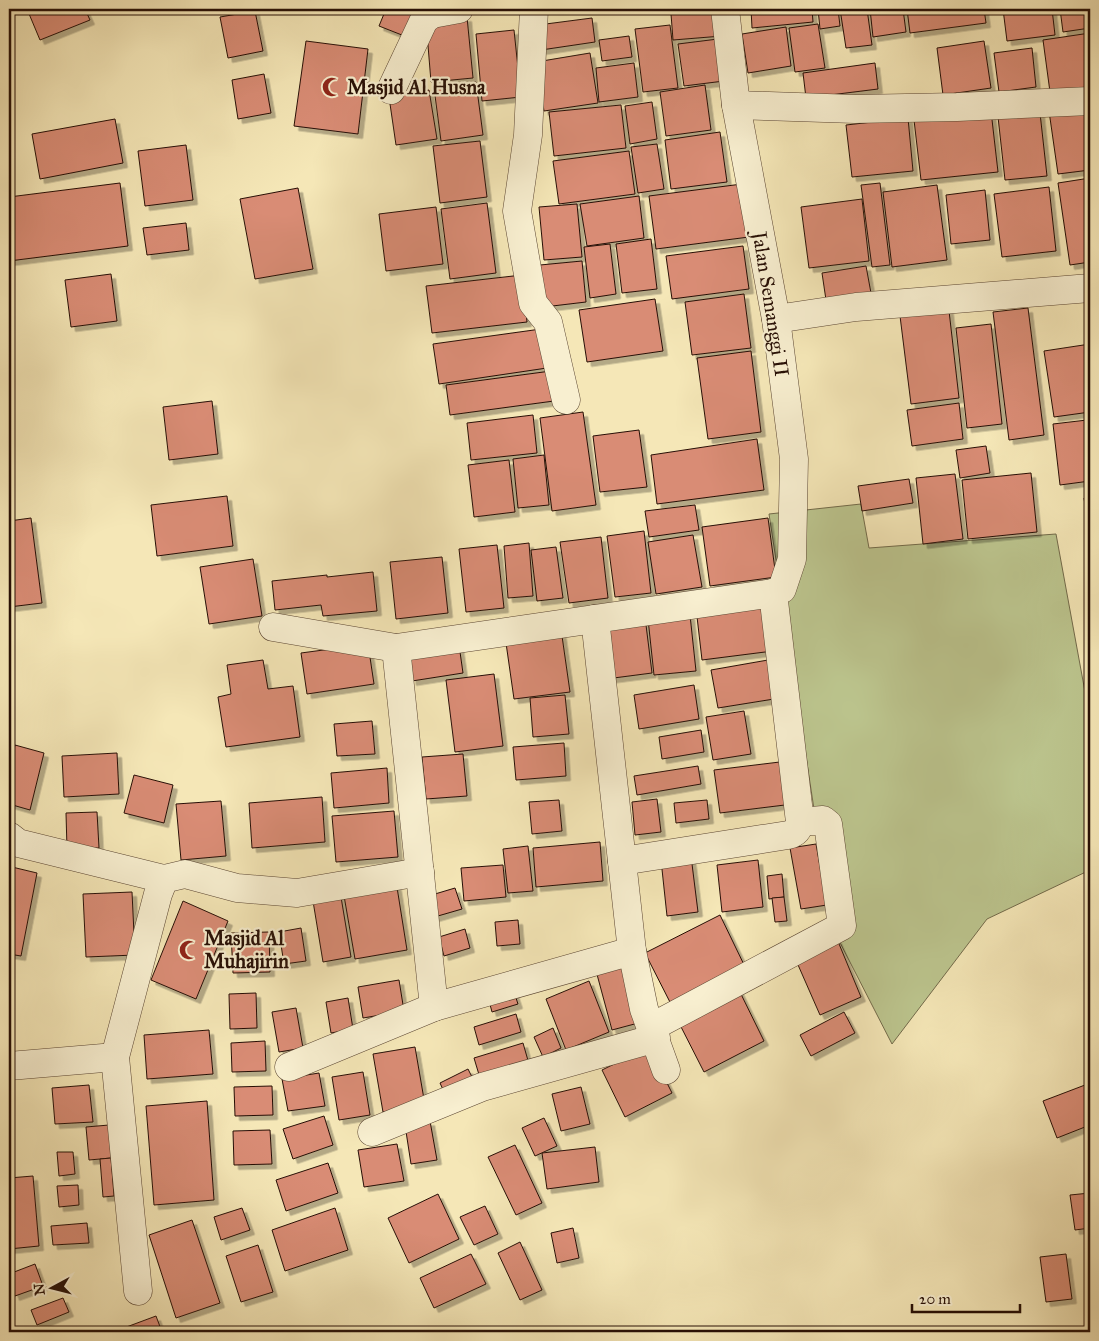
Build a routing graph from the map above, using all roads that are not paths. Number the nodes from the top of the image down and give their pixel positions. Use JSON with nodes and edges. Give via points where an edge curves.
{"nodes":[{"id":1,"x":459,"y":9,"type":"edge"},
{"id":2,"x":534,"y":9,"type":"edge"},
{"id":3,"x":726,"y":9,"type":"edge"},
{"id":4,"x":391,"y":90,"type":"dead end"},
{"id":5,"x":1090,"y":101,"type":"edge"},
{"id":6,"x":736,"y":105,"type":"junction"},
{"id":7,"x":1090,"y":288,"type":"edge"},
{"id":8,"x":776,"y":319,"type":"junction"},
{"id":9,"x":566,"y":400,"type":"dead end"},
{"id":10,"x":773,"y":593,"type":"junction"},
{"id":11,"x":594,"y":619,"type":"junction"},
{"id":12,"x":273,"y":627,"type":"dead end"},
{"id":13,"x":396,"y":648,"type":"junction"},
{"id":14,"x":800,"y":822,"type":"junction"},
{"id":15,"x":9,"y":836,"type":"edge"},
{"id":16,"x":622,"y":861,"type":"junction"},
{"id":17,"x":420,"y":872,"type":"junction"},
{"id":18,"x":164,"y":878,"type":"junction"},
{"id":19,"x":632,"y":951,"type":"junction"},
{"id":20,"x":434,"y":1007,"type":"junction"},
{"id":21,"x":654,"y":1032,"type":"junction"},
{"id":22,"x":115,"y":1057,"type":"junction"},
{"id":23,"x":9,"y":1066,"type":"edge"},
{"id":24,"x":289,"y":1067,"type":"dead end"},
{"id":25,"x":666,"y":1070,"type":"dead end"},
{"id":26,"x":372,"y":1132,"type":"dead end"},
{"id":27,"x":138,"y":1291,"type":"dead end"}],
"edges":[{"from":1,"to":4,"type":"street","via":[[432,14],[424,20]]},
{"from":2,"to":9,"type":"street","via":[[528,135],[517,210],[534,303],[548,322]]},
{"from":3,"to":6,"type":"street","name":"Jalan Semanggi II"},
{"from":5,"to":6,"type":"street","via":[[855,109]]},
{"from":6,"to":8,"type":"street","name":"Jalan Semanggi II"},
{"from":7,"to":8,"type":"street","via":[[856,307]]},
{"from":8,"to":10,"type":"street","name":"Jalan Semanggi II","via":[[794,460],[792,559],[782,589]]},
{"from":10,"to":11,"type":"street"},
{"from":10,"to":14,"type":"street"},
{"from":11,"to":13,"type":"street"},
{"from":11,"to":16,"type":"street"},
{"from":12,"to":13,"type":"street"},
{"from":13,"to":17,"type":"street"},
{"from":14,"to":16,"type":"street","via":[[796,833],[788,835]]},
{"from":14,"to":21,"type":"street","via":[[823,820],[828,824],[842,926]]},
{"from":15,"to":18,"type":"street","via":[[18,843]]},
{"from":16,"to":19,"type":"street"},
{"from":17,"to":18,"type":"street","via":[[297,894],[237,888],[185,874]]},
{"from":17,"to":20,"type":"street"},
{"from":18,"to":22,"type":"street"},
{"from":19,"to":20,"type":"street"},
{"from":19,"to":21,"type":"street","via":[[644,1009]]},
{"from":20,"to":24,"type":"street"},
{"from":21,"to":25,"type":"street"},
{"from":21,"to":26,"type":"street","via":[[482,1087]]},
{"from":22,"to":23,"type":"street"},
{"from":22,"to":27,"type":"street"}]}
